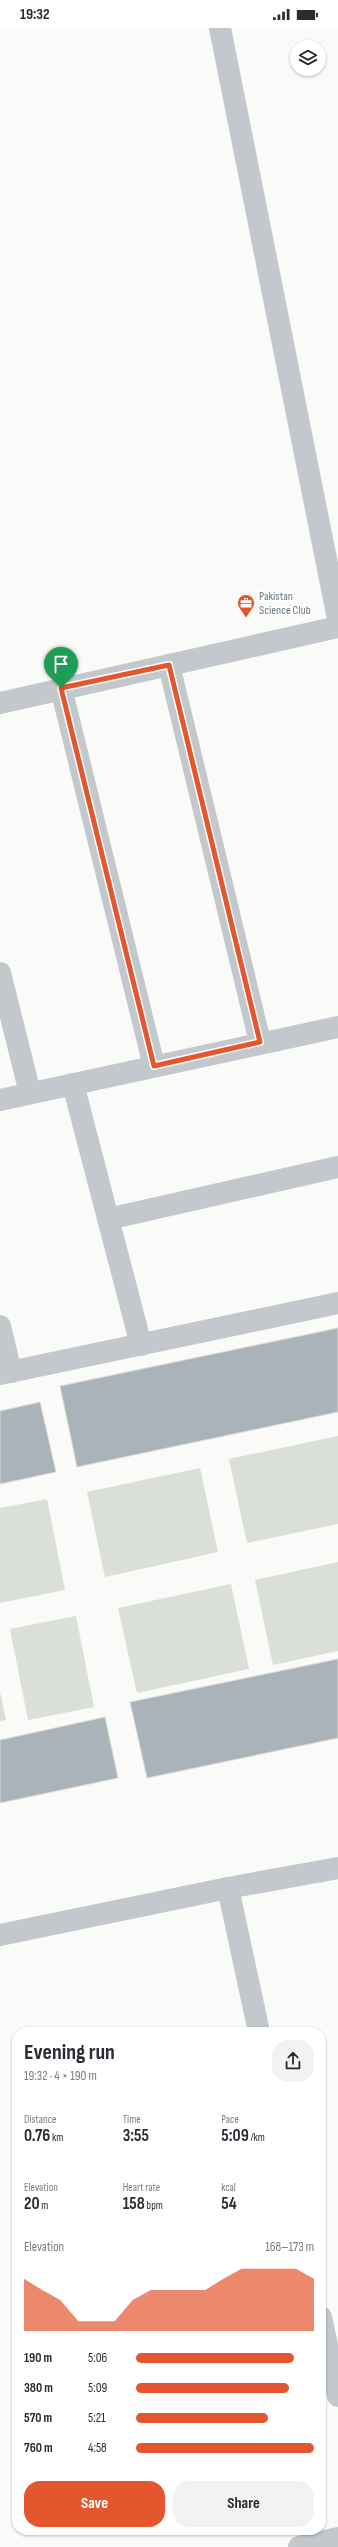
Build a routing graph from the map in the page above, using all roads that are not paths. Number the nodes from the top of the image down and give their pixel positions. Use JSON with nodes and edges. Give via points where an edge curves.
{"nodes":[{"id":1,"x":220,"y":28,"type":"edge"},
{"id":2,"x":338,"y":619,"type":"edge"},
{"id":3,"x":338,"y":627,"type":"edge"},
{"id":4,"x":169,"y":665,"type":"junction"},
{"id":5,"x":61,"y":688,"type":"junction"},
{"id":6,"x":0,"y":703,"type":"edge"},
{"id":7,"x":0,"y":973,"type":"edge"},
{"id":8,"x":338,"y":1027,"type":"edge"},
{"id":9,"x":260,"y":1042,"type":"junction"},
{"id":10,"x":154,"y":1066,"type":"junction"},
{"id":11,"x":73,"y":1084,"type":"junction"},
{"id":12,"x":30,"y":1093,"type":"junction"},
{"id":13,"x":0,"y":1100,"type":"edge"},
{"id":14,"x":338,"y":1167,"type":"edge"},
{"id":15,"x":108,"y":1219,"type":"junction"},
{"id":16,"x":338,"y":1303,"type":"edge"},
{"id":17,"x":0,"y":1326,"type":"edge"},
{"id":18,"x":141,"y":1345,"type":"junction"},
{"id":19,"x":5,"y":1373,"type":"edge"},
{"id":20,"x":338,"y":1868,"type":"edge"},
{"id":21,"x":228,"y":1888,"type":"junction"},
{"id":22,"x":0,"y":1935,"type":"edge"},
{"id":23,"x":259,"y":2027,"type":"edge"},
{"id":24,"x":326,"y":2340,"type":"edge"},
{"id":25,"x":338,"y":2396,"type":"edge"},
{"id":26,"x":338,"y":2538,"type":"edge"},
{"id":27,"x":299,"y":2547,"type":"edge"}],
"edges":[{"from":1,"to":2,"type":"street"},
{"from":3,"to":4,"type":"street"},
{"from":4,"to":5,"type":"street"},
{"from":4,"to":9,"type":"street"},
{"from":5,"to":6,"type":"street"},
{"from":5,"to":10,"type":"street"},
{"from":7,"to":12,"type":"street"},
{"from":8,"to":9,"type":"street"},
{"from":9,"to":10,"type":"street"},
{"from":10,"to":11,"type":"street"},
{"from":11,"to":12,"type":"street"},
{"from":11,"to":15,"type":"street"},
{"from":12,"to":13,"type":"street"},
{"from":14,"to":15,"type":"street"},
{"from":15,"to":18,"type":"street"},
{"from":16,"to":18,"type":"street"},
{"from":17,"to":19,"type":"street"},
{"from":18,"to":19,"type":"street"},
{"from":20,"to":21,"type":"street"},
{"from":21,"to":22,"type":"street"},
{"from":21,"to":23,"type":"street"},
{"from":24,"to":25,"type":"street"},
{"from":26,"to":27,"type":"street"}]}
